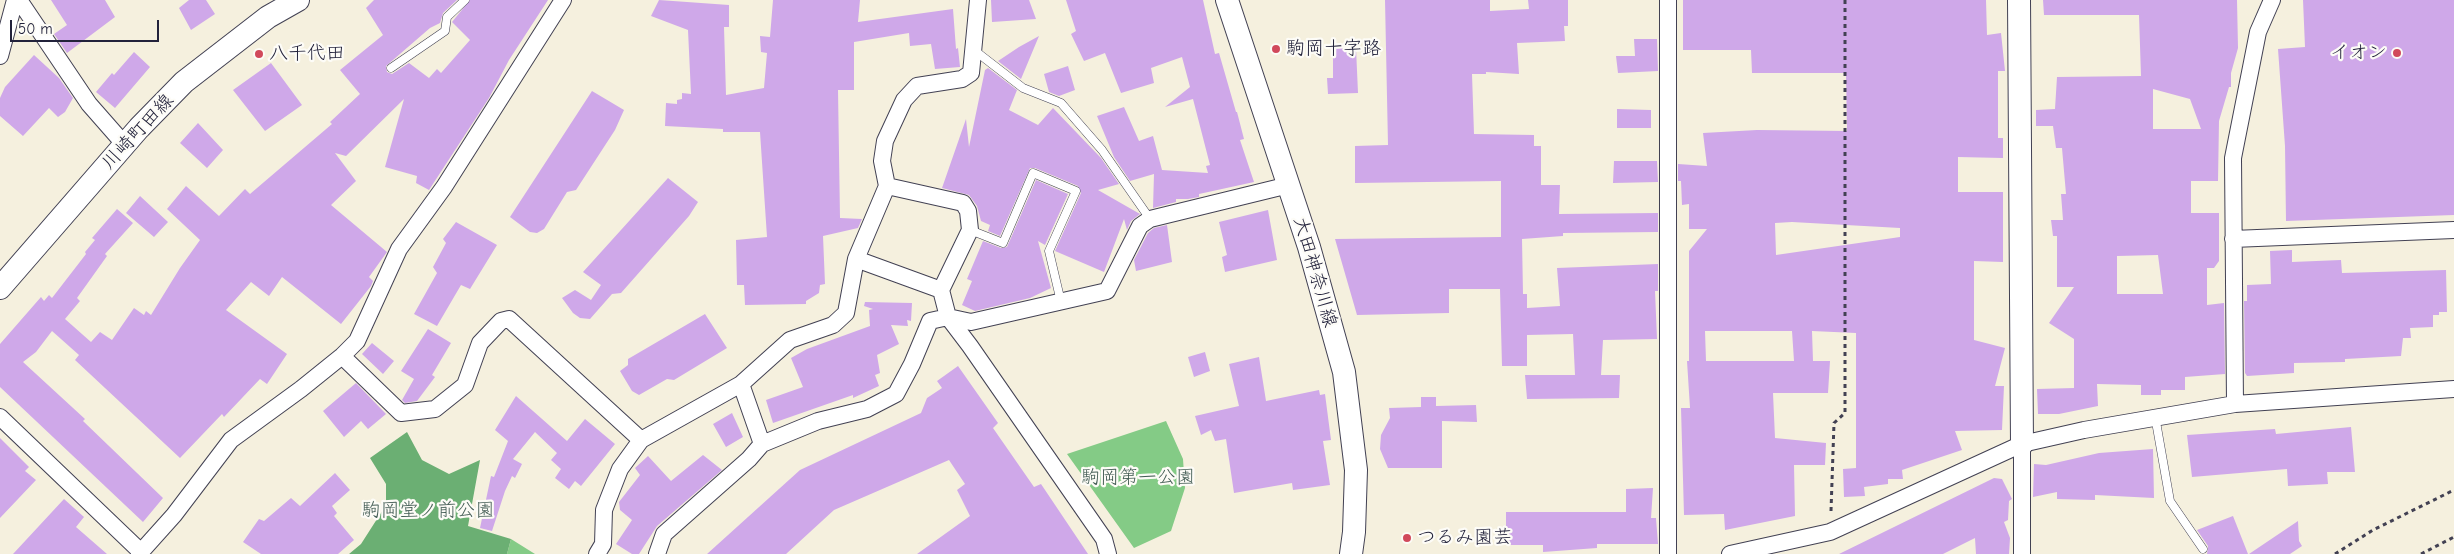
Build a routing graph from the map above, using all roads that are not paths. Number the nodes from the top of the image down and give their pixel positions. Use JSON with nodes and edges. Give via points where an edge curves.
{"nodes":[{"id":1,"x":15,"y":0,"type":"edge"},
{"id":2,"x":19,"y":0,"type":"edge"},
{"id":3,"x":298,"y":0,"type":"edge"},
{"id":4,"x":465,"y":0,"type":"edge"},
{"id":5,"x":563,"y":0,"type":"edge"},
{"id":6,"x":978,"y":0,"type":"edge"},
{"id":7,"x":1226,"y":0,"type":"edge"},
{"id":8,"x":1668,"y":0,"type":"edge"},
{"id":9,"x":2019,"y":0,"type":"edge"},
{"id":10,"x":2272,"y":0,"type":"edge"},
{"id":11,"x":974,"y":50,"type":"junction"},
{"id":12,"x":0,"y":56,"type":"edge"},
{"id":13,"x":391,"y":68,"type":"dead end"},
{"id":14,"x":125,"y":145,"type":"junction"},
{"id":15,"x":1288,"y":185,"type":"junction"},
{"id":16,"x":887,"y":186,"type":"junction"},
{"id":17,"x":1150,"y":219,"type":"junction"},
{"id":18,"x":970,"y":230,"type":"junction"},
{"id":19,"x":2454,"y":230,"type":"edge"},
{"id":20,"x":2233,"y":239,"type":"junction"},
{"id":21,"x":856,"y":259,"type":"junction"},
{"id":22,"x":0,"y":288,"type":"edge"},
{"id":23,"x":941,"y":290,"type":"junction"},
{"id":24,"x":1061,"y":302,"type":"junction"},
{"id":25,"x":948,"y":317,"type":"junction"},
{"id":26,"x":342,"y":356,"type":"junction"},
{"id":27,"x":741,"y":384,"type":"junction"},
{"id":28,"x":2454,"y":389,"type":"edge"},
{"id":29,"x":2235,"y":404,"type":"junction"},
{"id":30,"x":2155,"y":416,"type":"junction"},
{"id":31,"x":0,"y":417,"type":"edge"},
{"id":32,"x":641,"y":440,"type":"junction"},
{"id":33,"x":762,"y":444,"type":"junction"},
{"id":34,"x":2022,"y":444,"type":"junction"},
{"id":35,"x":2203,"y":549,"type":"dead end"},
{"id":36,"x":140,"y":553,"type":"edge"},
{"id":37,"x":597,"y":554,"type":"edge"},
{"id":38,"x":657,"y":554,"type":"edge"},
{"id":39,"x":1108,"y":554,"type":"edge"},
{"id":40,"x":1351,"y":554,"type":"edge"},
{"id":41,"x":1668,"y":554,"type":"edge"},
{"id":42,"x":1730,"y":554,"type":"edge"},
{"id":43,"x":2022,"y":554,"type":"edge"}],
"edges":[{"from":1,"to":12,"type":"street"},
{"from":2,"to":14,"type":"street","via":[[89,104]]},
{"from":3,"to":14,"type":"main road","name":"川崎町田線","via":[[268,17],[184,82]]},
{"from":4,"to":13,"type":"lane","via":[[447,17],[445,31]]},
{"from":5,"to":26,"type":"street","via":[[444,187],[399,249],[357,341]]},
{"from":6,"to":11,"type":"street"},
{"from":7,"to":15,"type":"main road","name":"大田神奈川線"},
{"from":8,"to":41,"type":"street"},
{"from":9,"to":34,"type":"main road"},
{"from":10,"to":20,"type":"street","via":[[2258,32],[2233,158]]},
{"from":11,"to":16,"type":"street","via":[[970,73],[962,79],[917,86],[904,100],[885,141],[882,161]]},
{"from":11,"to":17,"type":"lane","via":[[1023,88],[1061,103],[1102,150]]},
{"from":14,"to":22,"type":"main road","name":"川崎町田線"},
{"from":15,"to":17,"type":"street"},
{"from":15,"to":40,"type":"main road","name":"大田神奈川線","via":[[1309,246],[1344,372],[1356,470]]},
{"from":16,"to":18,"type":"street","via":[[963,203],[968,211]]},
{"from":16,"to":21,"type":"street"},
{"from":17,"to":24,"type":"street","via":[[1140,226],[1107,290]]},
{"from":18,"to":23,"type":"street"},
{"from":18,"to":24,"type":"lane","via":[[1003,243],[1034,174],[1076,191],[1050,251]]},
{"from":19,"to":20,"type":"street"},
{"from":20,"to":29,"type":"street"},
{"from":21,"to":23,"type":"street"},
{"from":21,"to":27,"type":"street","via":[[846,313],[833,325],[790,340]]},
{"from":23,"to":25,"type":"street"},
{"from":24,"to":25,"type":"street","via":[[971,322]]},
{"from":25,"to":33,"type":"street","via":[[930,321],[896,394],[867,409],[818,422]]},
{"from":25,"to":39,"type":"street","via":[[1099,531]]},
{"from":26,"to":32,"type":"street","via":[[402,413],[435,409],[465,385],[480,342],[501,321],[509,320]]},
{"from":26,"to":36,"type":"street","via":[[231,440]]},
{"from":27,"to":32,"type":"street"},
{"from":27,"to":33,"type":"street"},
{"from":28,"to":29,"type":"street"},
{"from":29,"to":30,"type":"street"},
{"from":30,"to":34,"type":"street"},
{"from":30,"to":35,"type":"lane","via":[[2170,501]]},
{"from":31,"to":36,"type":"street"},
{"from":32,"to":37,"type":"street","via":[[620,469],[604,510],[602,544]]},
{"from":33,"to":38,"type":"street","via":[[664,534]]},
{"from":34,"to":42,"type":"street","via":[[1830,532]]},
{"from":34,"to":43,"type":"street"}]}
